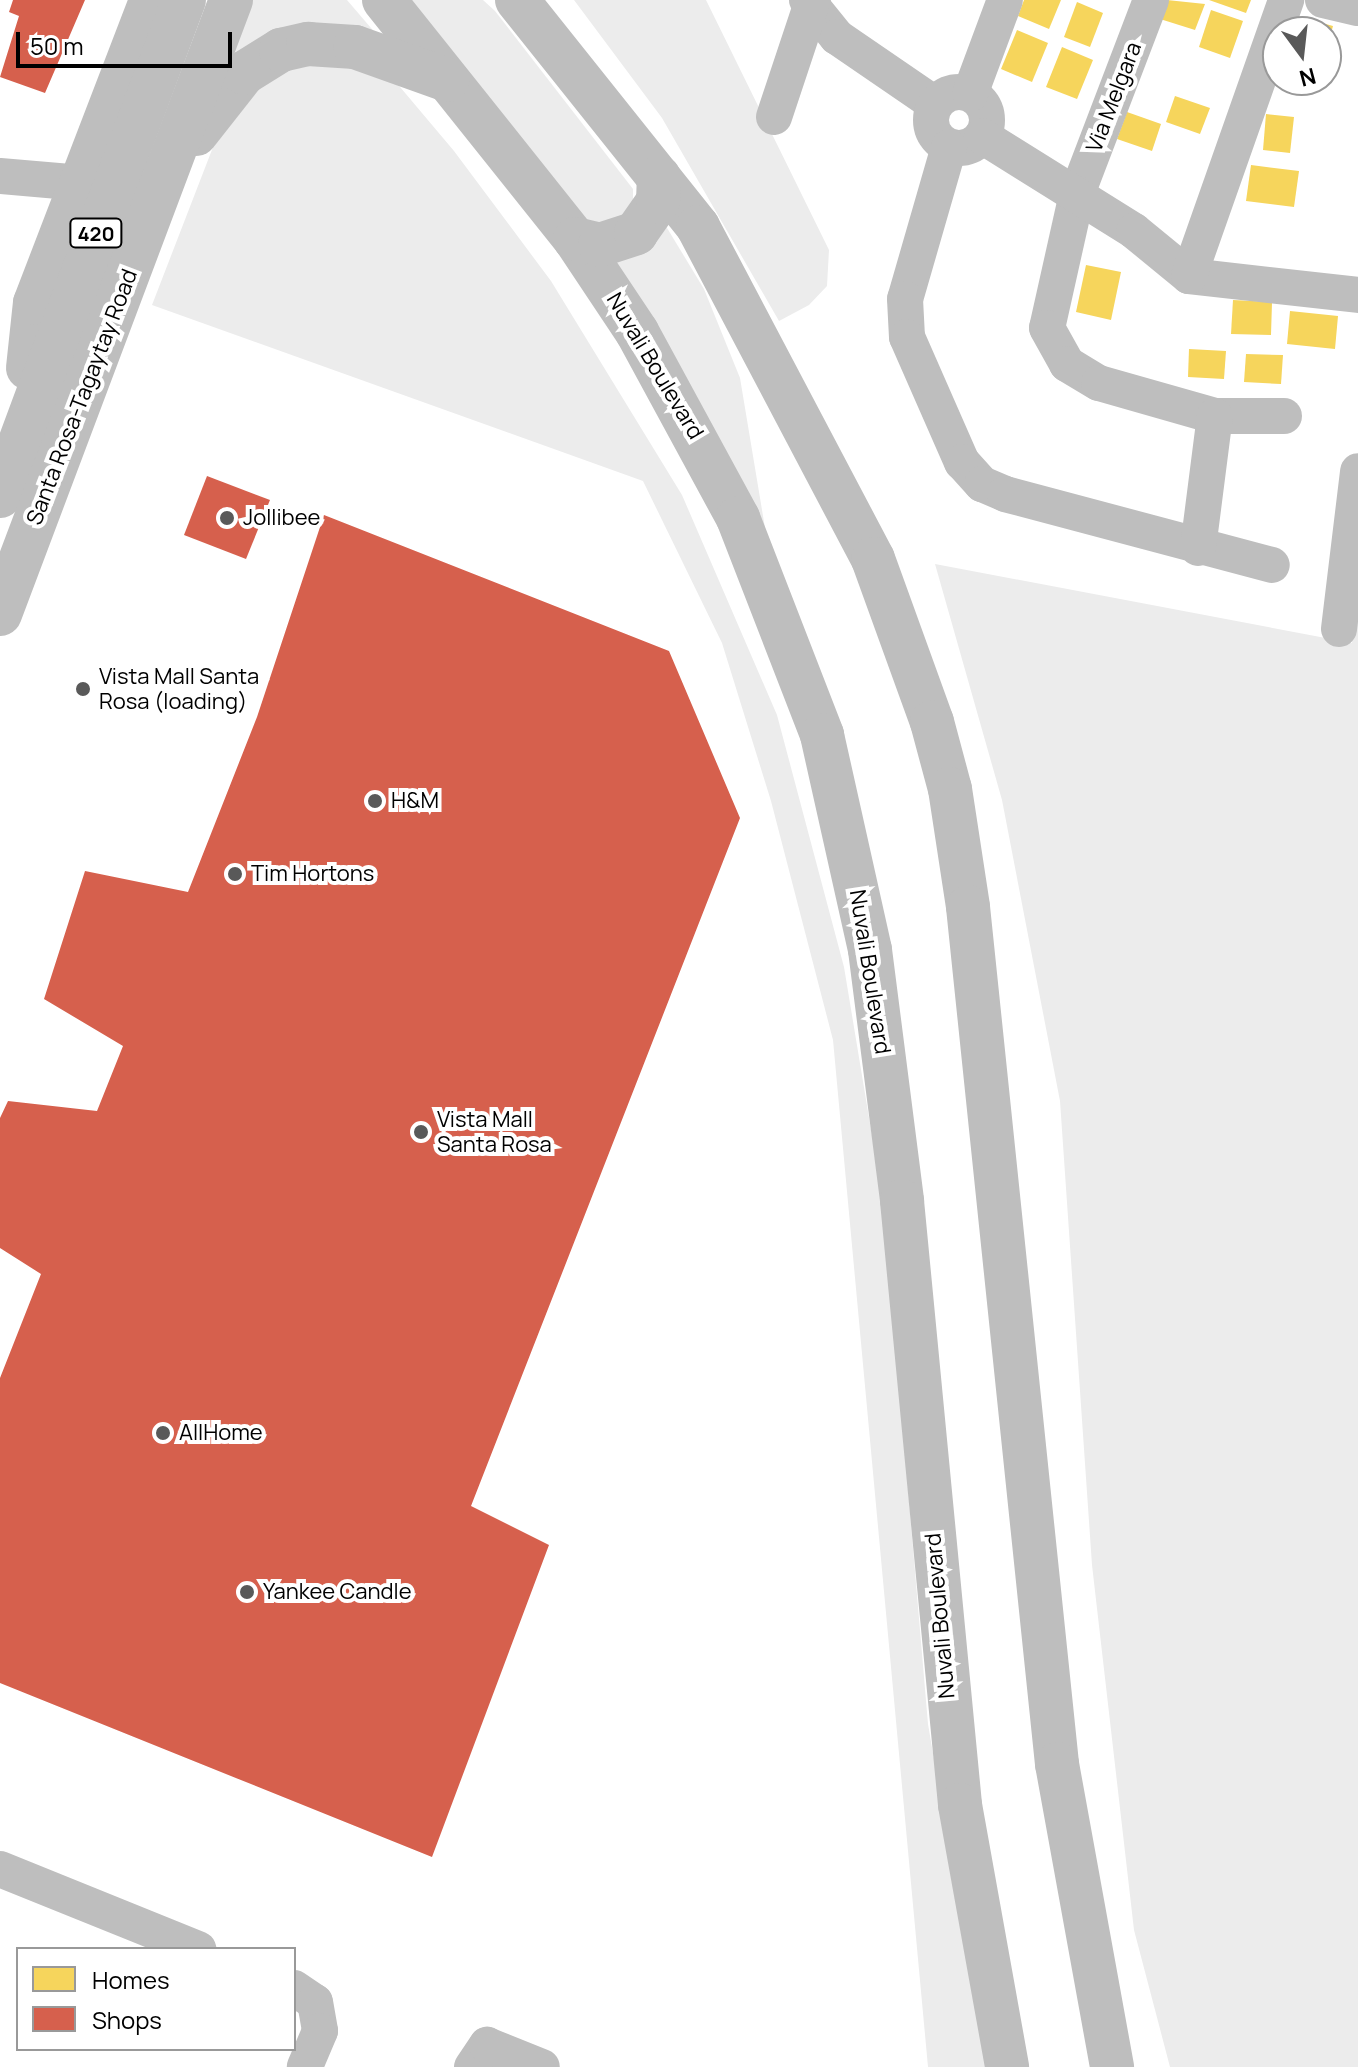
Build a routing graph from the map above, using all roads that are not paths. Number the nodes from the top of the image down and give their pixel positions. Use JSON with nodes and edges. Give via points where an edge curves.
{"nodes":[{"id":1,"x":231,"y":0,"type":"edge"},
{"id":2,"x":384,"y":0,"type":"edge"},
{"id":3,"x":517,"y":0,"type":"edge"},
{"id":4,"x":1005,"y":0,"type":"edge"},
{"id":5,"x":1151,"y":0,"type":"edge"},
{"id":6,"x":1286,"y":0,"type":"edge"},
{"id":7,"x":1323,"y":0,"type":"edge"},
{"id":8,"x":810,"y":1,"type":"edge"},
{"id":9,"x":170,"y":8,"type":"edge"},
{"id":10,"x":1358,"y":8,"type":"edge"},
{"id":11,"x":447,"y":80,"type":"junction"},
{"id":12,"x":970,"y":94,"type":"junction"},
{"id":13,"x":935,"y":104,"type":"junction"},
{"id":14,"x":774,"y":117,"type":"dead end"},
{"id":15,"x":966,"y":142,"type":"junction"},
{"id":16,"x":0,"y":176,"type":"edge"},
{"id":17,"x":659,"y":177,"type":"junction"},
{"id":18,"x":82,"y":183,"type":"junction"},
{"id":19,"x":1077,"y":194,"type":"junction"},
{"id":20,"x":150,"y":211,"type":"junction"},
{"id":21,"x":575,"y":239,"type":"junction"},
{"id":22,"x":1189,"y":276,"type":"junction"},
{"id":23,"x":1358,"y":295,"type":"edge"},
{"id":24,"x":1215,"y":416,"type":"junction"},
{"id":25,"x":1284,"y":416,"type":"dead end"},
{"id":26,"x":24,"y":448,"type":"edge"},
{"id":27,"x":1358,"y":471,"type":"edge"},
{"id":28,"x":0,"y":494,"type":"edge"},
{"id":29,"x":1198,"y":548,"type":"junction"},
{"id":30,"x":1272,"y":565,"type":"dead end"},
{"id":31,"x":0,"y":614,"type":"edge"},
{"id":32,"x":1339,"y":629,"type":"dead end"},
{"id":33,"x":0,"y":1869,"type":"edge"},
{"id":34,"x":193,"y":1947,"type":"edge"},
{"id":35,"x":304,"y":1995,"type":"edge"},
{"id":36,"x":305,"y":2067,"type":"edge"},
{"id":37,"x":472,"y":2067,"type":"edge"},
{"id":38,"x":542,"y":2067,"type":"edge"},
{"id":39,"x":1007,"y":2067,"type":"edge"},
{"id":40,"x":1112,"y":2067,"type":"edge"}],
"edges":[{"from":1,"to":20,"type":"main road","name":"Santa Rosa-Tagaytay Road","number":"420"},
{"from":2,"to":11,"type":"main road","name":"Nuvali Boulevard"},
{"from":3,"to":17,"type":"main road"},
{"from":4,"to":12,"type":"street"},
{"from":5,"to":19,"type":"street","name":"Via Melgara"},
{"from":6,"to":22,"type":"street"},
{"from":7,"to":10,"type":"street"},
{"from":8,"to":13,"type":"street","via":[[837,37]]},
{"from":8,"to":14,"type":"street"},
{"from":9,"to":18,"type":"main road","via":[[113,99]]},
{"from":9,"to":26,"type":"main road","name":"Santa Rosa-Tagaytay Road","number":"420"},
{"from":11,"to":20,"type":"main road","via":[[332,43],[281,50],[227,89]]},
{"from":11,"to":21,"type":"main road","name":"Nuvali Boulevard"},
{"from":12,"to":13,"type":"street","via":[[945,95]]},
{"from":12,"to":15,"type":"street","via":[[986,112]]},
{"from":13,"to":15,"type":"street","via":[[934,134]]},
{"from":15,"to":19,"type":"street"},
{"from":15,"to":29,"type":"street","via":[[905,299],[907,337],[962,462],[982,484],[1005,494]]},
{"from":16,"to":18,"type":"street"},
{"from":17,"to":21,"type":"main road","via":[[658,202],[636,233],[600,245]]},
{"from":17,"to":40,"type":"main road","via":[[698,227],[834,476],[895,611],[950,789],[968,907],[1057,1764]]},
{"from":18,"to":26,"type":"main road","via":[[35,303]]},
{"from":19,"to":22,"type":"street"},
{"from":19,"to":24,"type":"street","name":"Via Melgara","via":[[1047,328],[1067,364],[1099,383]]},
{"from":20,"to":26,"type":"main road","name":"Santa Rosa-Tagaytay Road","number":"420"},
{"from":21,"to":39,"type":"main road","name":"Nuvali Boulevard","via":[[699,439],[738,518],[822,735],[870,950],[902,1201],[954,1759]]},
{"from":22,"to":23,"type":"street"},
{"from":24,"to":25,"type":"street","name":"Via Melgara"},
{"from":24,"to":29,"type":"street"},
{"from":26,"to":28,"type":"main road","name":"Santa Rosa-Tagaytay Road","number":"420"},
{"from":26,"to":31,"type":"main road","name":"Santa Rosa-Tagaytay Road","number":"420"},
{"from":27,"to":32,"type":"street"},
{"from":29,"to":30,"type":"street"},
{"from":33,"to":34,"type":"street"},
{"from":35,"to":36,"type":"street","via":[[320,2031]]},
{"from":37,"to":38,"type":"street","via":[[487,2045]]}]}
